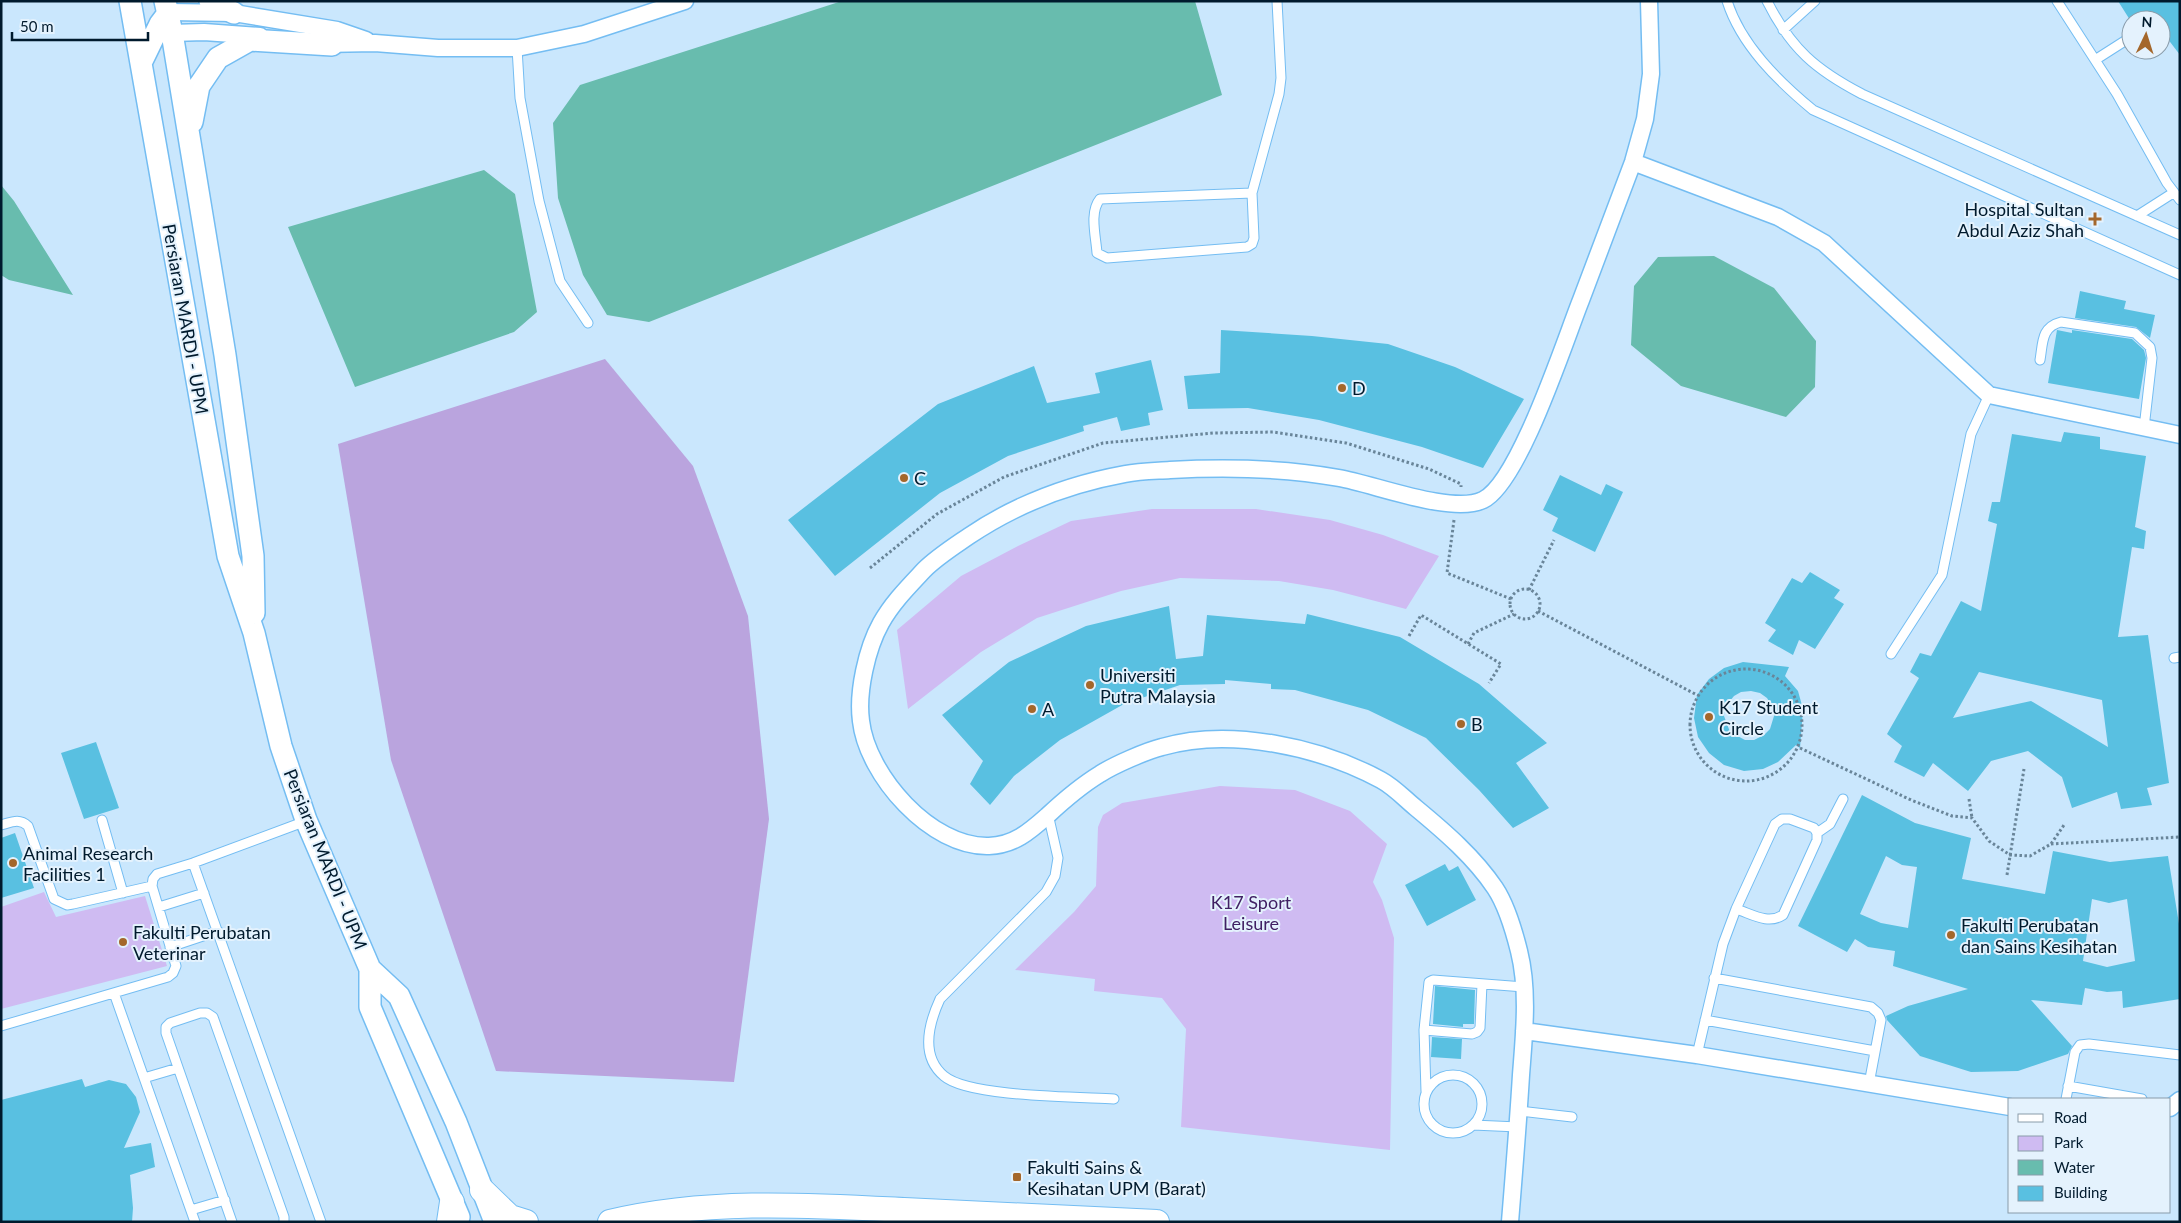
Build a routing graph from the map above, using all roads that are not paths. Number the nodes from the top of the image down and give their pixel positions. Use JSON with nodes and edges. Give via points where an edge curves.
{"nodes":[{"id":1,"x":130,"y":1,"type":"edge"},
{"id":2,"x":137,"y":1,"type":"edge"},
{"id":3,"x":210,"y":1,"type":"edge"},
{"id":4,"x":685,"y":1,"type":"edge"},
{"id":5,"x":1277,"y":1,"type":"edge"},
{"id":6,"x":1649,"y":1,"type":"edge"},
{"id":7,"x":1727,"y":1,"type":"edge"},
{"id":8,"x":1767,"y":1,"type":"edge"},
{"id":9,"x":1815,"y":1,"type":"edge"},
{"id":10,"x":2057,"y":1,"type":"edge"},
{"id":11,"x":234,"y":13,"type":"junction"},
{"id":12,"x":167,"y":18,"type":"edge"},
{"id":13,"x":1783,"y":30,"type":"junction"},
{"id":14,"x":375,"y":43,"type":"junction"},
{"id":15,"x":2121,"y":43,"type":"edge"},
{"id":16,"x":332,"y":45,"type":"junction"},
{"id":17,"x":517,"y":48,"type":"junction"},
{"id":18,"x":2095,"y":60,"type":"junction"},
{"id":19,"x":142,"y":61,"type":"junction"},
{"id":20,"x":189,"y":136,"type":"junction"},
{"id":21,"x":1633,"y":162,"type":"junction"},
{"id":22,"x":1252,"y":193,"type":"junction"},
{"id":23,"x":2176,"y":196,"type":"edge"},
{"id":24,"x":2137,"y":216,"type":"junction"},
{"id":25,"x":2180,"y":235,"type":"edge"},
{"id":26,"x":2180,"y":275,"type":"edge"},
{"id":27,"x":588,"y":323,"type":"dead end"},
{"id":28,"x":2040,"y":360,"type":"dead end"},
{"id":29,"x":1989,"y":395,"type":"junction"},
{"id":30,"x":2144,"y":428,"type":"junction"},
{"id":31,"x":2180,"y":435,"type":"edge"},
{"id":32,"x":254,"y":633,"type":"junction"},
{"id":33,"x":1891,"y":654,"type":"dead end"},
{"id":34,"x":1843,"y":799,"type":"dead end"},
{"id":35,"x":1048,"y":814,"type":"junction"},
{"id":36,"x":102,"y":820,"type":"dead end"},
{"id":37,"x":306,"y":820,"type":"junction"},
{"id":38,"x":1,"y":826,"type":"edge"},
{"id":39,"x":1818,"y":833,"type":"junction"},
{"id":40,"x":193,"y":863,"type":"junction"},
{"id":41,"x":152,"y":886,"type":"junction"},
{"id":42,"x":123,"y":892,"type":"junction"},
{"id":43,"x":204,"y":893,"type":"junction"},
{"id":44,"x":159,"y":908,"type":"junction"},
{"id":45,"x":1736,"y":909,"type":"junction"},
{"id":46,"x":218,"y":931,"type":"junction"},
{"id":47,"x":170,"y":947,"type":"junction"},
{"id":48,"x":370,"y":969,"type":"junction"},
{"id":49,"x":1714,"y":978,"type":"junction"},
{"id":50,"x":1482,"y":984,"type":"junction"},
{"id":51,"x":1524,"y":987,"type":"junction"},
{"id":52,"x":114,"y":992,"type":"junction"},
{"id":53,"x":1705,"y":1020,"type":"junction"},
{"id":54,"x":1,"y":1026,"type":"edge"},
{"id":55,"x":1424,"y":1030,"type":"junction"},
{"id":56,"x":1524,"y":1031,"type":"junction"},
{"id":57,"x":1875,"y":1051,"type":"junction"},
{"id":58,"x":1697,"y":1055,"type":"junction"},
{"id":59,"x":2180,"y":1056,"type":"edge"},
{"id":60,"x":178,"y":1068,"type":"junction"},
{"id":61,"x":144,"y":1078,"type":"junction"},
{"id":62,"x":1869,"y":1084,"type":"junction"},
{"id":63,"x":2068,"y":1086,"type":"junction"},
{"id":64,"x":1426,"y":1091,"type":"junction"},
{"id":65,"x":2066,"y":1098,"type":"edge"},
{"id":66,"x":2136,"y":1098,"type":"edge"},
{"id":67,"x":1114,"y":1099,"type":"dead end"},
{"id":68,"x":2008,"y":1107,"type":"edge"},
{"id":69,"x":1572,"y":1117,"type":"dead end"},
{"id":70,"x":1518,"y":1119,"type":"junction"},
{"id":71,"x":1473,"y":1125,"type":"junction"},
{"id":72,"x":482,"y":1190,"type":"junction"},
{"id":73,"x":225,"y":1200,"type":"junction"},
{"id":74,"x":191,"y":1210,"type":"junction"},
{"id":75,"x":454,"y":1215,"type":"edge"},
{"id":76,"x":195,"y":1222,"type":"edge"},
{"id":77,"x":232,"y":1222,"type":"edge"},
{"id":78,"x":284,"y":1222,"type":"edge"},
{"id":79,"x":322,"y":1222,"type":"edge"},
{"id":80,"x":495,"y":1222,"type":"edge"},
{"id":81,"x":526,"y":1222,"type":"edge"},
{"id":82,"x":610,"y":1222,"type":"edge"},
{"id":83,"x":1158,"y":1222,"type":"edge"},
{"id":84,"x":1510,"y":1222,"type":"edge"}],
"edges":[{"from":1,"to":19,"type":"street","name":"Persiaran MARDI - UPM"},
{"from":2,"to":12,"type":"street"},
{"from":3,"to":11,"type":"street"},
{"from":4,"to":17,"type":"street","via":[[584,34]]},
{"from":5,"to":22,"type":"lane","via":[[1279,94]]},
{"from":6,"to":21,"type":"street","via":[[1652,74],[1645,119]]},
{"from":7,"to":26,"type":"lane","via":[[1744,36],[1763,62],[1785,87],[1813,110]]},
{"from":8,"to":13,"type":"lane"},
{"from":9,"to":13,"type":"lane"},
{"from":10,"to":18,"type":"lane"},
{"from":11,"to":12,"type":"street"},
{"from":11,"to":14,"type":"street","via":[[337,30]]},
{"from":12,"to":16,"type":"street","via":[[204,32]]},
{"from":12,"to":19,"type":"street"},
{"from":12,"to":20,"type":"street","name":"Persiaran MARDI - UPM"},
{"from":13,"to":24,"type":"lane","via":[[1811,63],[1831,78]]},
{"from":14,"to":16,"type":"street"},
{"from":14,"to":17,"type":"street","via":[[438,48]]},
{"from":15,"to":18,"type":"lane"},
{"from":16,"to":20,"type":"street","via":[[250,40],[218,58],[199,86]]},
{"from":17,"to":27,"type":"lane","via":[[520,98],[538,201],[560,281]]},
{"from":18,"to":23,"type":"lane"},
{"from":19,"to":32,"type":"street","name":"Persiaran MARDI - UPM","via":[[228,556]]},
{"from":20,"to":32,"type":"street","name":"Persiaran MARDI - UPM","via":[[225,355],[253,556]]},
{"from":21,"to":29,"type":"street","via":[[1778,217],[1824,243]]},
{"from":21,"to":35,"type":"street","via":[[1538,413],[1502,481],[1484,500],[1456,505],[1340,478],[1274,470],[1203,468],[1128,473],[1022,505],[933,561],[904,591],[880,625],[860,695],[861,724],[870,756],[887,783],[912,813],[939,831],[985,847],[1014,842],[1033,830]]},
{"from":22,"to":22,"type":"lane","via":[[1254,238],[1247,247],[1108,258],[1097,253],[1094,212],[1100,200]]},
{"from":23,"to":24,"type":"lane"},
{"from":24,"to":25,"type":"lane"},
{"from":28,"to":30,"type":"lane","via":[[2046,330],[2052,324],[2061,322],[2135,333],[2150,346],[2152,358]]},
{"from":29,"to":30,"type":"street"},
{"from":29,"to":33,"type":"lane","via":[[1969,442],[1942,575]]},
{"from":30,"to":31,"type":"street"},
{"from":32,"to":37,"type":"street","name":"Persiaran MARDI - UPM","via":[[281,746]]},
{"from":34,"to":39,"type":"lane","via":[[1830,824]]},
{"from":35,"to":51,"type":"street","via":[[1102,772],[1162,747],[1201,741],[1241,740],[1322,755],[1384,782],[1450,836],[1498,891],[1521,957]]},
{"from":35,"to":67,"type":"lane","via":[[1058,858],[1046,892],[940,999],[931,1018],[928,1040],[933,1061],[945,1077],[968,1086],[996,1092]]},
{"from":36,"to":42,"type":"lane"},
{"from":37,"to":40,"type":"lane"},
{"from":37,"to":48,"type":"street","name":"Persiaran MARDI - UPM"},
{"from":38,"to":42,"type":"lane","via":[[15,821],[23,821],[28,826],[54,899],[73,904]]},
{"from":39,"to":45,"type":"lane","via":[[1783,915],[1776,920],[1767,920]]},
{"from":39,"to":45,"type":"lane","via":[[1814,828],[1790,819],[1782,819],[1775,824]]},
{"from":40,"to":41,"type":"lane","via":[[157,874]]},
{"from":40,"to":43,"type":"lane"},
{"from":41,"to":42,"type":"lane"},
{"from":41,"to":44,"type":"lane"},
{"from":43,"to":44,"type":"lane"},
{"from":43,"to":46,"type":"lane"},
{"from":44,"to":47,"type":"lane"},
{"from":45,"to":49,"type":"lane"},
{"from":46,"to":47,"type":"lane"},
{"from":46,"to":79,"type":"lane"},
{"from":47,"to":52,"type":"lane","via":[[176,966],[174,973]]},
{"from":48,"to":72,"type":"street","name":"Persiaran MARDI - UPM","via":[[399,996],[456,1122]]},
{"from":48,"to":75,"type":"street","name":"Persiaran MARDI - UPM","via":[[370,1007]]},
{"from":49,"to":53,"type":"lane"},
{"from":49,"to":57,"type":"lane","via":[[1871,1008],[1881,1020]]},
{"from":50,"to":51,"type":"lane"},
{"from":50,"to":55,"type":"lane","via":[[1429,982]]},
{"from":50,"to":55,"type":"lane","via":[[1480,1028],[1477,1032]]},
{"from":51,"to":56,"type":"street"},
{"from":52,"to":54,"type":"lane"},
{"from":52,"to":61,"type":"lane"},
{"from":53,"to":57,"type":"lane"},
{"from":53,"to":58,"type":"lane"},
{"from":55,"to":64,"type":"lane"},
{"from":56,"to":58,"type":"street"},
{"from":56,"to":70,"type":"street"},
{"from":57,"to":62,"type":"lane"},
{"from":58,"to":62,"type":"street"},
{"from":59,"to":63,"type":"lane","via":[[2089,1044],[2080,1046],[2075,1052]]},
{"from":60,"to":61,"type":"lane"},
{"from":60,"to":73,"type":"lane"},
{"from":60,"to":78,"type":"lane","via":[[166,1027],[207,1013],[213,1017]]},
{"from":61,"to":74,"type":"lane"},
{"from":62,"to":68,"type":"street"},
{"from":63,"to":65,"type":"lane"},
{"from":63,"to":66,"type":"lane"},
{"from":64,"to":71,"type":"lane","via":[[1424,1111],[1436,1127],[1454,1133]]},
{"from":64,"to":71,"type":"lane","via":[[1448,1076],[1457,1076],[1473,1084],[1481,1100],[1478,1118]]},
{"from":69,"to":70,"type":"lane"},
{"from":70,"to":71,"type":"lane"},
{"from":70,"to":84,"type":"street"},
{"from":72,"to":80,"type":"street","name":"Persiaran MARDI - UPM"},
{"from":72,"to":81,"type":"main road","via":[[510,1217]]},
{"from":73,"to":74,"type":"lane"},
{"from":73,"to":77,"type":"lane"},
{"from":74,"to":76,"type":"lane"},
{"from":82,"to":83,"type":"main road","via":[[692,1208],[788,1204]]}]}
